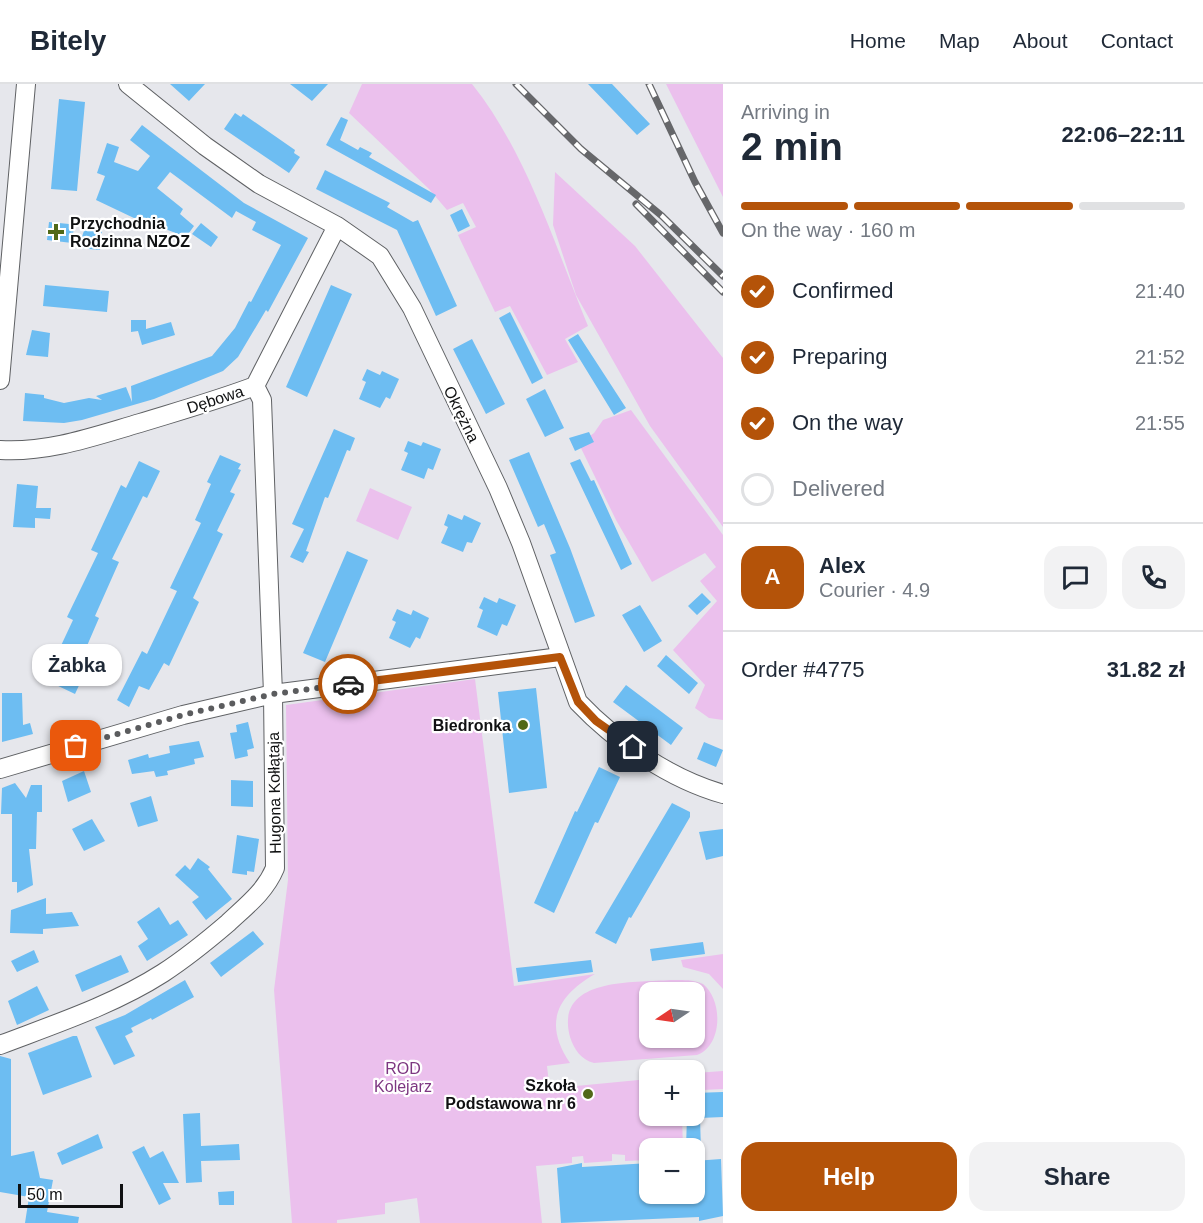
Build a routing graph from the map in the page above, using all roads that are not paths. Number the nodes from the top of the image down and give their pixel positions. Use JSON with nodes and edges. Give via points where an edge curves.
{"nodes":[{"id":1,"x":26,"y":84,"type":"edge"},
{"id":2,"x":128,"y":84,"type":"edge"},
{"id":3,"x":337,"y":226,"type":"junction"},
{"id":4,"x":6,"y":234,"type":"edge"},
{"id":5,"x":0,"y":380,"type":"edge"},
{"id":6,"x":255,"y":386,"type":"junction"},
{"id":7,"x":0,"y":450,"type":"edge"},
{"id":8,"x":560,"y":657,"type":"junction"},
{"id":9,"x":273,"y":694,"type":"junction"},
{"id":10,"x":0,"y":769,"type":"edge"},
{"id":11,"x":723,"y":794,"type":"edge"},
{"id":12,"x":0,"y":1045,"type":"edge"}],
"edges":[{"from":1,"to":4,"type":"street"},
{"from":2,"to":3,"type":"street","name":"Okrężna","via":[[259,184]]},
{"from":3,"to":6,"type":"street","name":"Dębowa"},
{"from":3,"to":8,"type":"street","name":"Okrężna","via":[[380,256],[412,308],[517,534]]},
{"from":4,"to":5,"type":"street"},
{"from":6,"to":7,"type":"street","name":"Dębowa","via":[[80,441],[18,451]]},
{"from":6,"to":9,"type":"street","name":"Hugona Kołłątaja","via":[[262,400]]},
{"from":8,"to":9,"type":"street"},
{"from":8,"to":11,"type":"street","name":"Okrężna","via":[[578,702],[596,721],[664,768]]},
{"from":9,"to":10,"type":"street","via":[[183,715]]},
{"from":9,"to":12,"type":"street","name":"Hugona Kołłątaja","via":[[276,851],[275,868],[267,884],[192,953],[160,975],[94,1009]]}]}
